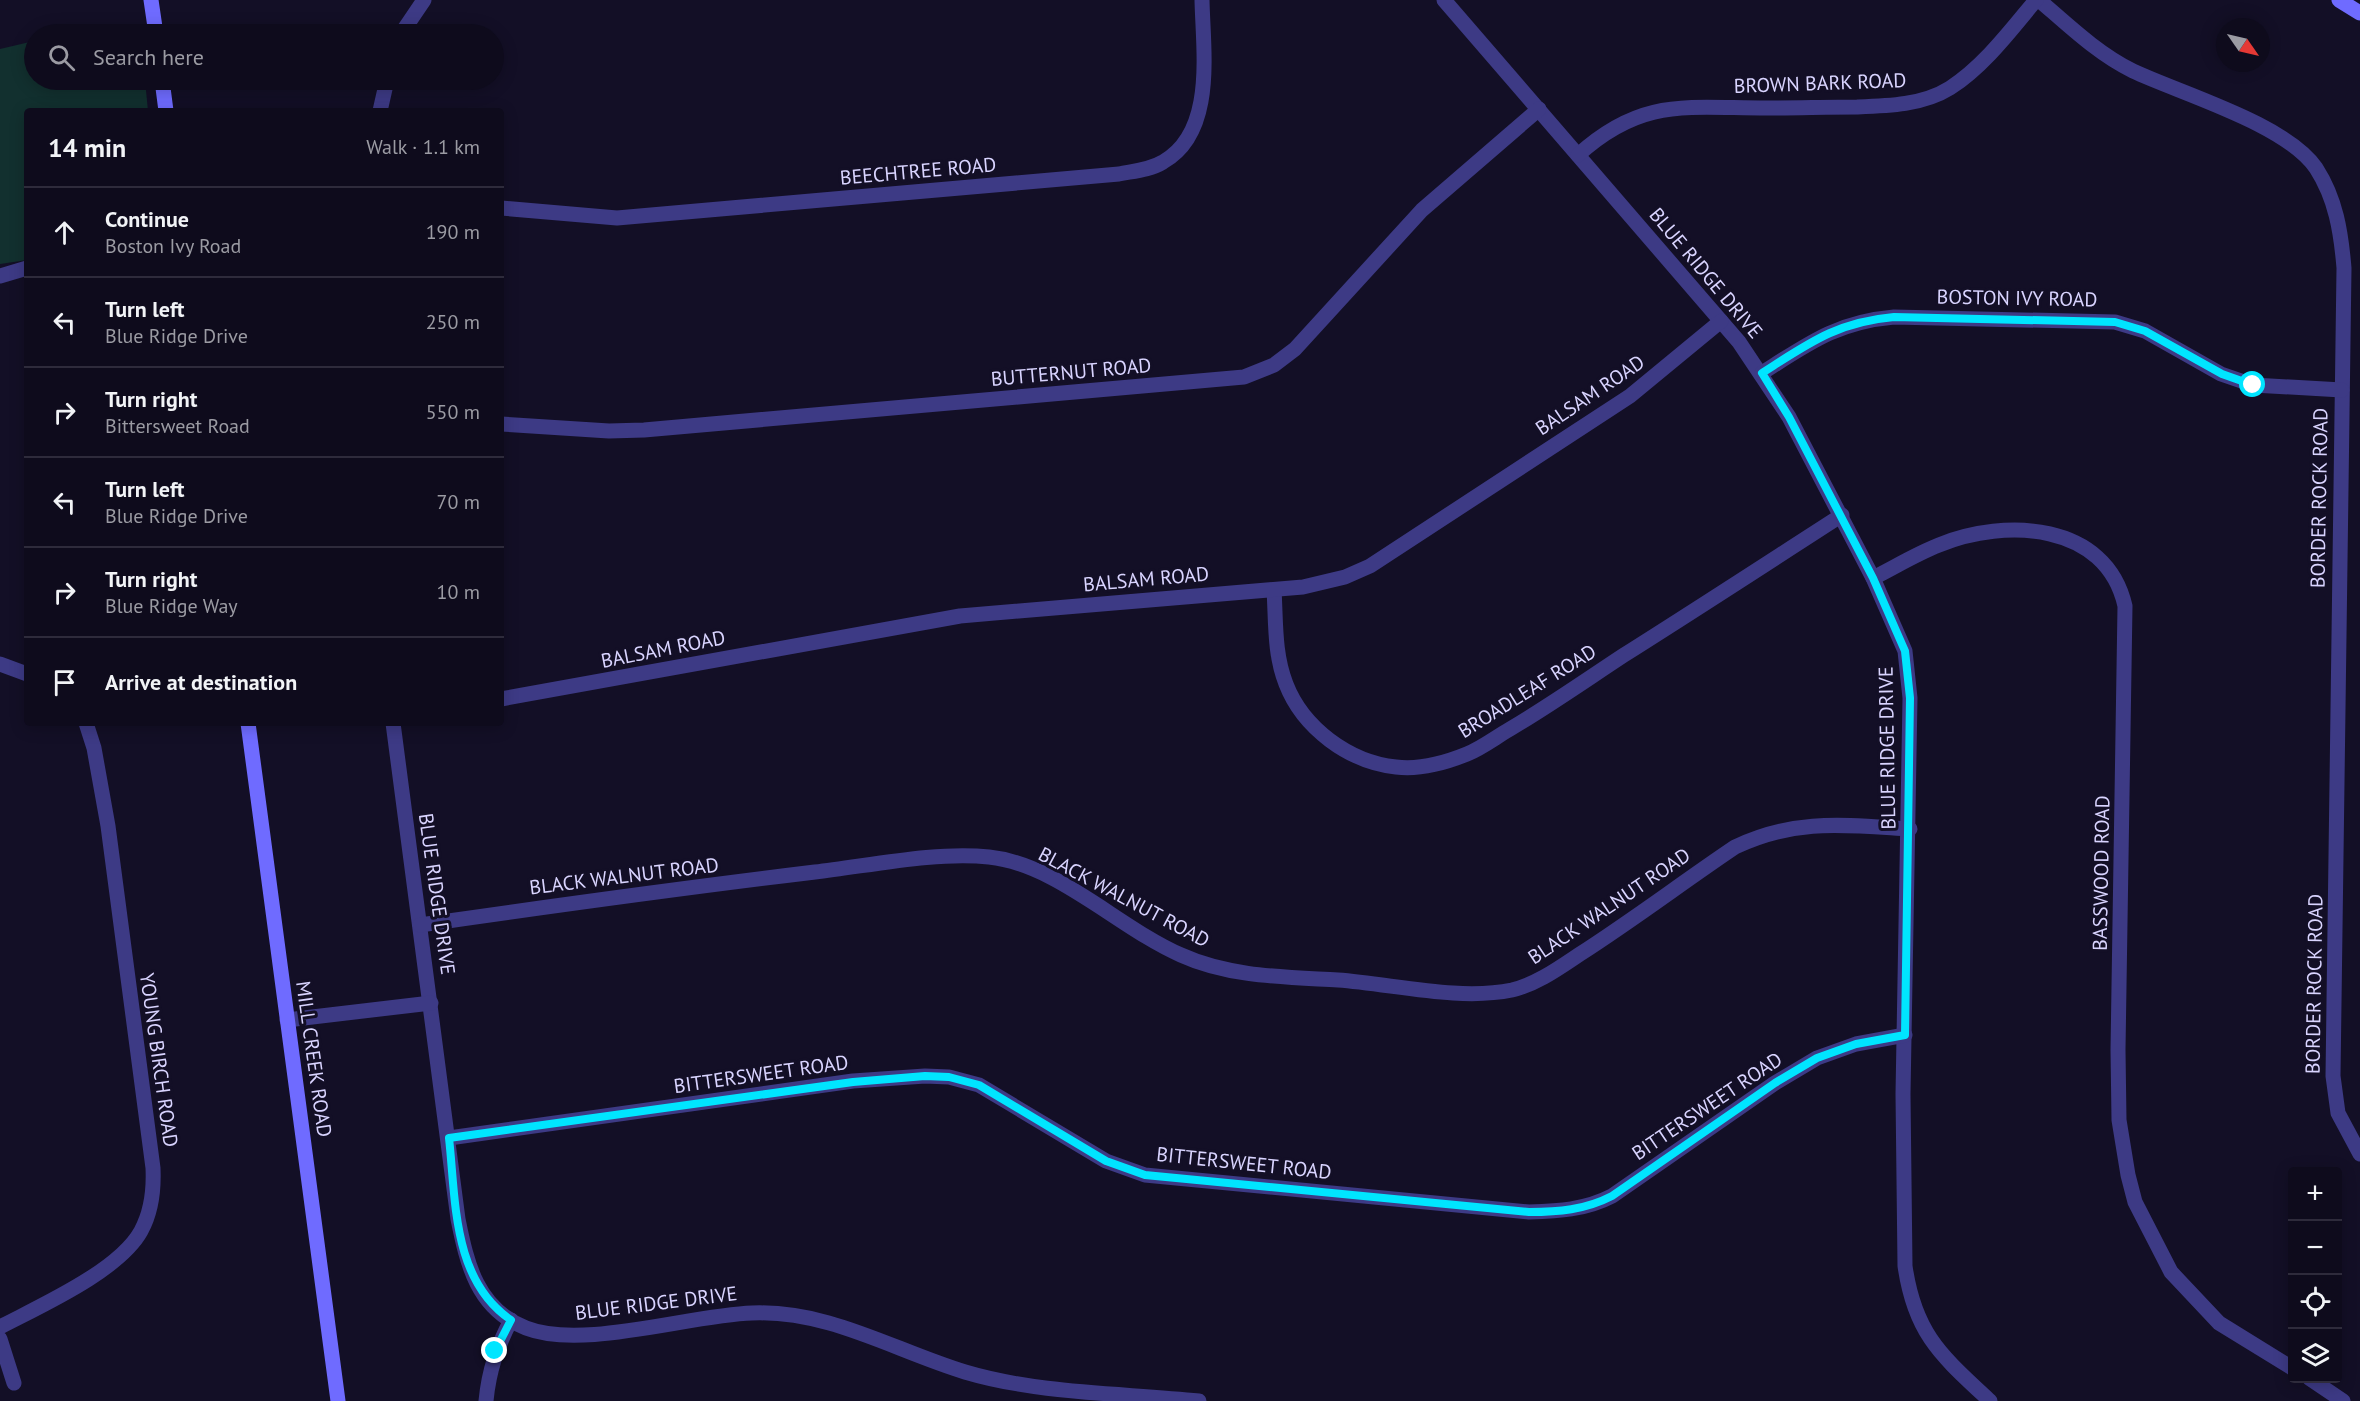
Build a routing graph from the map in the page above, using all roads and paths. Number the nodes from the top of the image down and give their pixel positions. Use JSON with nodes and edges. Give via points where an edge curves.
{"nodes":[{"id":1,"x":151,"y":0,"type":"edge"},
{"id":2,"x":424,"y":0,"type":"edge"},
{"id":3,"x":1203,"y":0,"type":"edge"},
{"id":4,"x":1444,"y":0,"type":"edge"},
{"id":5,"x":2037,"y":0,"type":"edge"},
{"id":6,"x":2340,"y":0,"type":"edge"},
{"id":7,"x":2360,"y":13,"type":"edge"},
{"id":8,"x":155,"y":24,"type":"edge"},
{"id":9,"x":407,"y":24,"type":"edge"},
{"id":10,"x":163,"y":90,"type":"edge"},
{"id":11,"x":385,"y":90,"type":"edge"},
{"id":12,"x":166,"y":108,"type":"edge"},
{"id":13,"x":381,"y":108,"type":"edge"},
{"id":14,"x":1539,"y":109,"type":"junction"},
{"id":15,"x":1578,"y":155,"type":"junction"},
{"id":16,"x":504,"y":208,"type":"edge"},
{"id":17,"x":24,"y":269,"type":"edge"},
{"id":18,"x":0,"y":276,"type":"edge"},
{"id":19,"x":1721,"y":321,"type":"junction"},
{"id":20,"x":1762,"y":373,"type":"junction"},
{"id":21,"x":2342,"y":390,"type":"junction"},
{"id":22,"x":504,"y":424,"type":"edge"},
{"id":23,"x":1842,"y":515,"type":"junction"},
{"id":24,"x":1873,"y":578,"type":"junction"},
{"id":25,"x":1274,"y":590,"type":"junction"},
{"id":26,"x":0,"y":664,"type":"edge"},
{"id":27,"x":24,"y":673,"type":"edge"},
{"id":28,"x":504,"y":698,"type":"edge"},
{"id":29,"x":87,"y":726,"type":"edge"},
{"id":30,"x":248,"y":726,"type":"edge"},
{"id":31,"x":393,"y":726,"type":"edge"},
{"id":32,"x":1910,"y":828,"type":"junction"},
{"id":33,"x":420,"y":925,"type":"junction"},
{"id":34,"x":431,"y":1003,"type":"junction"},
{"id":35,"x":287,"y":1020,"type":"junction"},
{"id":36,"x":1905,"y":1035,"type":"junction"},
{"id":37,"x":449,"y":1138,"type":"junction"},
{"id":38,"x":2360,"y":1154,"type":"edge"},
{"id":39,"x":511,"y":1320,"type":"junction"},
{"id":40,"x":0,"y":1327,"type":"edge"},
{"id":41,"x":0,"y":1339,"type":"edge"},
{"id":42,"x":2288,"y":1366,"type":"edge"},
{"id":43,"x":14,"y":1383,"type":"dead end"},
{"id":44,"x":2316,"y":1383,"type":"edge"},
{"id":45,"x":338,"y":1401,"type":"edge"},
{"id":46,"x":486,"y":1401,"type":"edge"},
{"id":47,"x":1199,"y":1401,"type":"edge"},
{"id":48,"x":1990,"y":1401,"type":"edge"},
{"id":49,"x":2343,"y":1401,"type":"edge"}],
"edges":[{"from":1,"to":8,"type":"main road"},
{"from":2,"to":9,"type":"street"},
{"from":3,"to":16,"type":"street","name":"BEECHTREE ROAD","via":[[1203,82],[1198,117],[1179,151],[1148,169],[617,218]]},
{"from":4,"to":14,"type":"street","name":"BLUE RIDGE DRIVE"},
{"from":5,"to":15,"type":"street","name":"BROWN BARK ROAD","via":[[1977,66],[1934,96],[1908,103],[1864,106],[1667,109],[1616,125]]},
{"from":5,"to":21,"type":"street","name":"BORDER ROCK ROAD","via":[[2109,58],[2279,137],[2316,168],[2330,195],[2341,234]]},
{"from":6,"to":7,"type":"main road"},
{"from":10,"to":12,"type":"main road"},
{"from":11,"to":13,"type":"street"},
{"from":14,"to":15,"type":"street","name":"BLUE RIDGE DRIVE"},
{"from":14,"to":22,"type":"street","name":"BUTTERNUT ROAD","via":[[1422,210],[1295,349],[1274,365],[1245,377],[644,430]]},
{"from":15,"to":19,"type":"street","name":"BLUE RIDGE DRIVE"},
{"from":17,"to":18,"type":"street"},
{"from":19,"to":20,"type":"street","name":"BLUE RIDGE DRIVE"},
{"from":19,"to":25,"type":"street","name":"BALSAM ROAD","via":[[1630,396],[1370,566],[1345,577]]},
{"from":20,"to":21,"type":"street","name":"BOSTON IVY ROAD","via":[[1816,339],[1866,320],[2101,320],[2145,331],[2222,374],[2253,385]]},
{"from":20,"to":23,"type":"street","name":"BLUE RIDGE DRIVE"},
{"from":21,"to":38,"type":"street","name":"BORDER ROCK ROAD","via":[[2333,1076],[2338,1113]]},
{"from":23,"to":24,"type":"street","name":"BLUE RIDGE DRIVE"},
{"from":23,"to":25,"type":"street","name":"BROADLEAF ROAD","via":[[1524,721],[1469,753],[1417,768],[1378,763],[1346,751],[1316,729],[1301,712],[1285,682],[1277,651]]},
{"from":24,"to":32,"type":"street","name":"BLUE RIDGE DRIVE","via":[[1905,651],[1909,671]]},
{"from":24,"to":42,"type":"street","name":"BASSWOOD ROAD","via":[[1939,545],[1981,534],[2017,531],[2069,538],[2086,547],[2115,576],[2125,606],[2118,1062],[2119,1120],[2128,1175],[2135,1202],[2171,1272],[2219,1323]]},
{"from":25,"to":28,"type":"street","name":"BALSAM ROAD","via":[[960,616]]},
{"from":26,"to":27,"type":"street"},
{"from":29,"to":40,"type":"street","name":"YOUNG BIRCH ROAD","via":[[108,826],[154,1192],[141,1232],[126,1251],[74,1287]]},
{"from":30,"to":35,"type":"main road","name":"MILL CREEK ROAD"},
{"from":31,"to":33,"type":"street","name":"BLUE RIDGE DRIVE"},
{"from":32,"to":33,"type":"street","name":"BLACK WALNUT ROAD","via":[[1816,824],[1750,839],[1542,978],[1499,992],[1434,990],[1212,967],[1180,955],[1029,868],[984,856],[896,862]]},
{"from":32,"to":36,"type":"street","name":"BLUE RIDGE DRIVE"},
{"from":33,"to":34,"type":"street","name":"BLUE RIDGE DRIVE"},
{"from":34,"to":35,"type":"street"},
{"from":34,"to":37,"type":"street","name":"BLUE RIDGE DRIVE"},
{"from":35,"to":45,"type":"main road","name":"MILL CREEK ROAD"},
{"from":36,"to":37,"type":"street","name":"BITTERSWEET ROAD","via":[[1856,1044],[1817,1058],[1612,1196],[1583,1208],[1557,1212],[1145,1175],[1106,1161],[979,1085],[941,1077],[853,1082]]},
{"from":36,"to":48,"type":"street","name":"BLUE RIDGE DRIVE","via":[[1903,1183],[1908,1285],[1930,1340]]},
{"from":37,"to":39,"type":"street","name":"BLUE RIDGE DRIVE","via":[[466,1262],[487,1299]]},
{"from":39,"to":46,"type":"street","via":[[488,1373]]},
{"from":39,"to":47,"type":"street","name":"BLUE RIDGE DRIVE","via":[[544,1333],[568,1335],[750,1313],[788,1314],[820,1319],[965,1372],[1008,1381]]},
{"from":41,"to":43,"type":"street"},
{"from":44,"to":49,"type":"street"}]}
